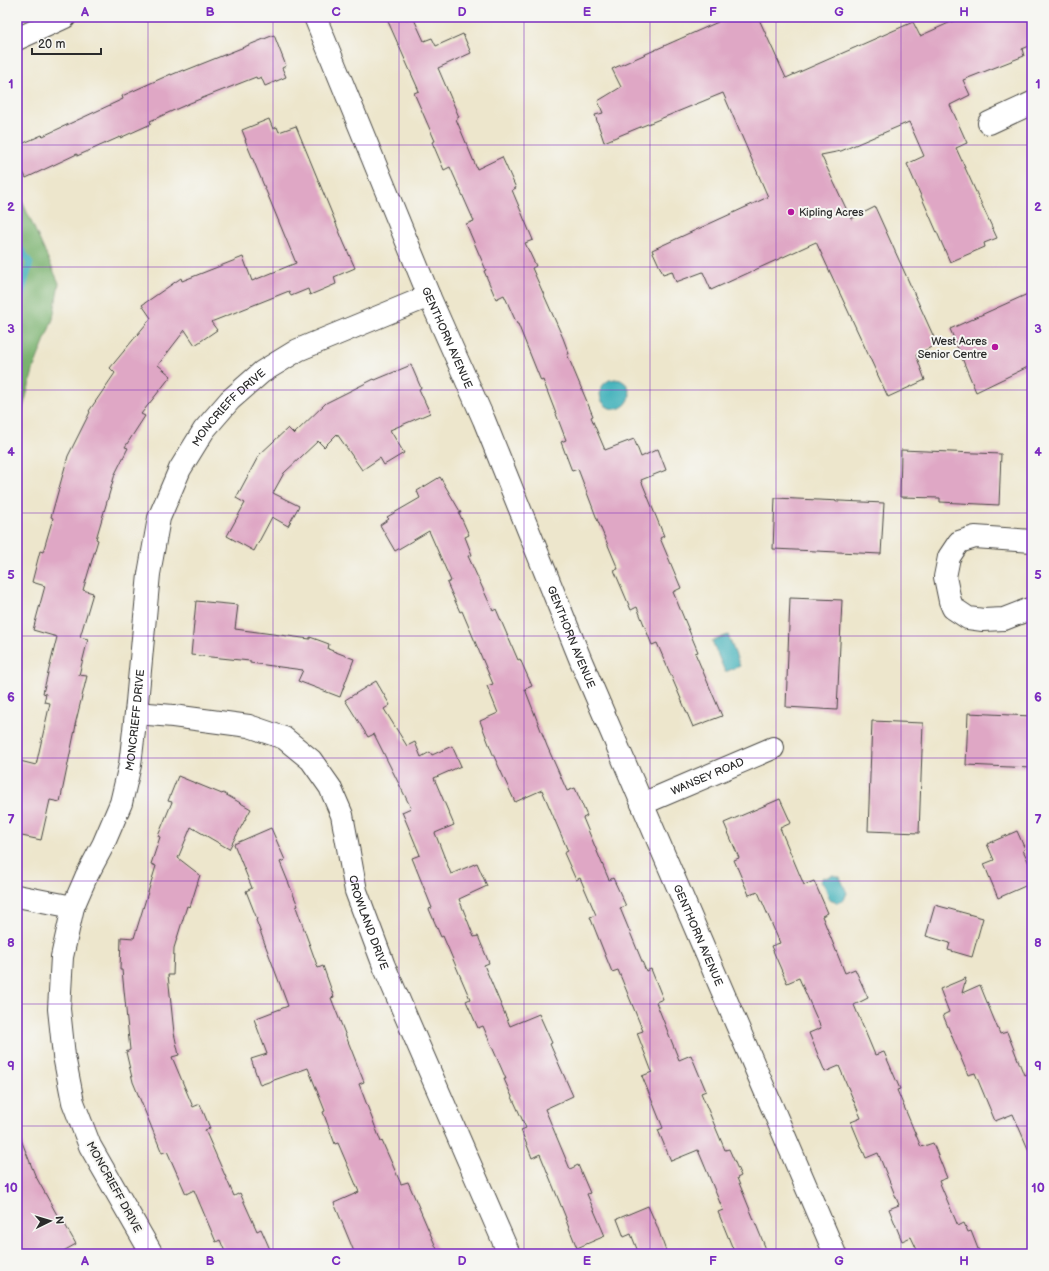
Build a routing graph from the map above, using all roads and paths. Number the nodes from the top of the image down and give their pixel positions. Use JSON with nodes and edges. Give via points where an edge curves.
{"nodes":[{"id":1,"x":65,"y":17,"type":"edge"},
{"id":2,"x":315,"y":17,"type":"edge"},
{"id":3,"x":17,"y":39,"type":"edge"},
{"id":4,"x":1032,"y":103,"type":"edge"},
{"id":5,"x":989,"y":123,"type":"dead end"},
{"id":6,"x":429,"y":296,"type":"junction"},
{"id":7,"x":1032,"y":541,"type":"edge"},
{"id":8,"x":1032,"y":608,"type":"edge"},
{"id":9,"x":136,"y":713,"type":"junction"},
{"id":10,"x":773,"y":748,"type":"dead end"},
{"id":11,"x":642,"y":804,"type":"junction"},
{"id":12,"x":17,"y":896,"type":"edge"},
{"id":13,"x":73,"y":907,"type":"junction"},
{"id":14,"x":152,"y":1254,"type":"edge"},
{"id":15,"x":509,"y":1254,"type":"edge"},
{"id":16,"x":835,"y":1254,"type":"edge"}],
"edges":[{"from":1,"to":3,"type":"street"},
{"from":2,"to":6,"type":"street","name":"GENTHORN AVENUE"},
{"from":4,"to":5,"type":"street"},
{"from":6,"to":9,"type":"street","name":"MONCRIEFF DRIVE","via":[[298,350],[262,372],[230,400],[204,430],[180,469],[159,518],[149,574]]},
{"from":6,"to":11,"type":"street","name":"GENTHORN AVENUE","via":[[484,420]]},
{"from":7,"to":8,"type":"street","via":[[975,537],[959,542],[949,557],[945,577],[953,608],[968,618],[1004,619]]},
{"from":9,"to":13,"type":"street","name":"MONCRIEFF DRIVE","via":[[130,765],[121,803]]},
{"from":9,"to":15,"type":"street","name":"CROWLAND DRIVE","via":[[249,726],[284,738],[311,760],[330,787],[342,815],[356,891],[384,966]]},
{"from":10,"to":11,"type":"street","name":"WANSEY ROAD"},
{"from":11,"to":16,"type":"street","name":"GENTHORN AVENUE"},
{"from":12,"to":13,"type":"street"},
{"from":13,"to":14,"type":"street","name":"MONCRIEFF DRIVE","via":[[62,957],[59,1009],[64,1056],[73,1102],[90,1146]]}]}
